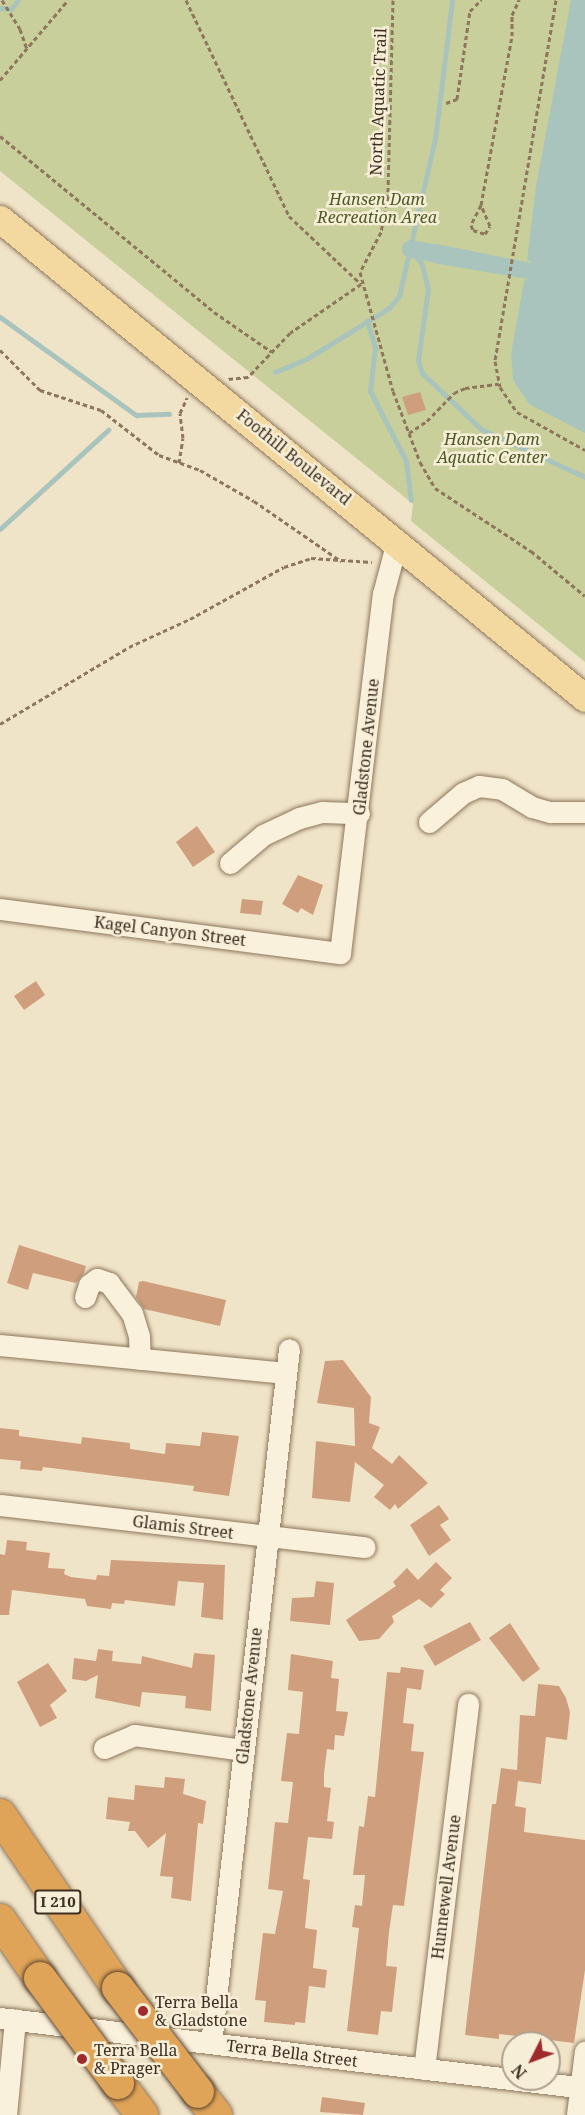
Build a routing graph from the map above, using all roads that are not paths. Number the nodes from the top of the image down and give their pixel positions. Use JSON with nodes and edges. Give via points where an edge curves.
{"nodes":[{"id":1,"x":0,"y":219,"type":"edge"},
{"id":2,"x":397,"y":541,"type":"junction"},
{"id":3,"x":585,"y":698,"type":"edge"},
{"id":4,"x":585,"y":812,"type":"edge"},
{"id":5,"x":359,"y":813,"type":"junction"},
{"id":6,"x":429,"y":822,"type":"dead end"},
{"id":7,"x":230,"y":863,"type":"dead end"},
{"id":8,"x":0,"y":909,"type":"edge"},
{"id":9,"x":340,"y":953,"type":"joint"},
{"id":10,"x":85,"y":1297,"type":"dead end"},
{"id":11,"x":0,"y":1345,"type":"edge"},
{"id":12,"x":289,"y":1349,"type":"dead end"},
{"id":13,"x":140,"y":1359,"type":"junction"},
{"id":14,"x":286,"y":1373,"type":"junction"},
{"id":15,"x":0,"y":1505,"type":"edge"},
{"id":16,"x":267,"y":1536,"type":"junction"},
{"id":17,"x":365,"y":1547,"type":"dead end"},
{"id":18,"x":468,"y":1704,"type":"dead end"},
{"id":19,"x":104,"y":1748,"type":"dead end"},
{"id":20,"x":244,"y":1750,"type":"junction"},
{"id":21,"x":0,"y":1815,"type":"edge"},
{"id":22,"x":0,"y":1920,"type":"edge"},
{"id":23,"x":8,"y":2018,"type":"edge"},
{"id":24,"x":211,"y":2043,"type":"junction"},
{"id":25,"x":585,"y":2051,"type":"edge"},
{"id":26,"x":424,"y":2069,"type":"junction"},
{"id":27,"x":583,"y":2088,"type":"edge"},
{"id":28,"x":207,"y":2103,"type":"edge"},
{"id":29,"x":8,"y":2106,"type":"edge"},
{"id":30,"x":22,"y":2115,"type":"edge"},
{"id":31,"x":142,"y":2115,"type":"edge"},
{"id":32,"x":577,"y":2115,"type":"edge"}],
"edges":[{"from":1,"to":2,"type":"main road","name":"Foothill Boulevard"},
{"from":2,"to":3,"type":"main road","name":"Foothill Boulevard"},
{"from":2,"to":5,"type":"street","name":"Gladstone Avenue","via":[[383,594]]},
{"from":4,"to":6,"type":"street","via":[[550,812],[532,807],[502,789],[479,786],[464,793]]},
{"from":5,"to":7,"type":"street","via":[[322,812],[299,818],[263,835]]},
{"from":5,"to":9,"type":"street","name":"Gladstone Avenue"},
{"from":8,"to":9,"type":"street","name":"Kagel Canyon Street"},
{"from":10,"to":13,"type":"street","via":[[89,1285],[97,1279],[110,1283],[132,1313]]},
{"from":11,"to":13,"type":"street"},
{"from":12,"to":14,"type":"street","name":"Gladstone Avenue"},
{"from":13,"to":14,"type":"street"},
{"from":14,"to":16,"type":"street","name":"Gladstone Avenue"},
{"from":15,"to":16,"type":"street","name":"Glamis Street"},
{"from":16,"to":17,"type":"street","name":"Glamis Street"},
{"from":16,"to":20,"type":"street","name":"Gladstone Avenue"},
{"from":18,"to":26,"type":"street","name":"Hunnewell Avenue"},
{"from":19,"to":20,"type":"street","via":[[134,1735]]},
{"from":20,"to":24,"type":"street","name":"Gladstone Avenue"},
{"from":21,"to":28,"type":"highway","number":"I 210","bridge":true,"via":[[118,1988]]},
{"from":22,"to":31,"type":"highway","bridge":true},
{"from":23,"to":24,"type":"street","name":"Terra Bella Street"},
{"from":23,"to":29,"type":"street"},
{"from":24,"to":26,"type":"street","name":"Terra Bella Street"},
{"from":25,"to":27,"type":"street"},
{"from":26,"to":27,"type":"street","name":"Terra Bella Street"},
{"from":27,"to":32,"type":"street"},
{"from":29,"to":30,"type":"street"}]}
